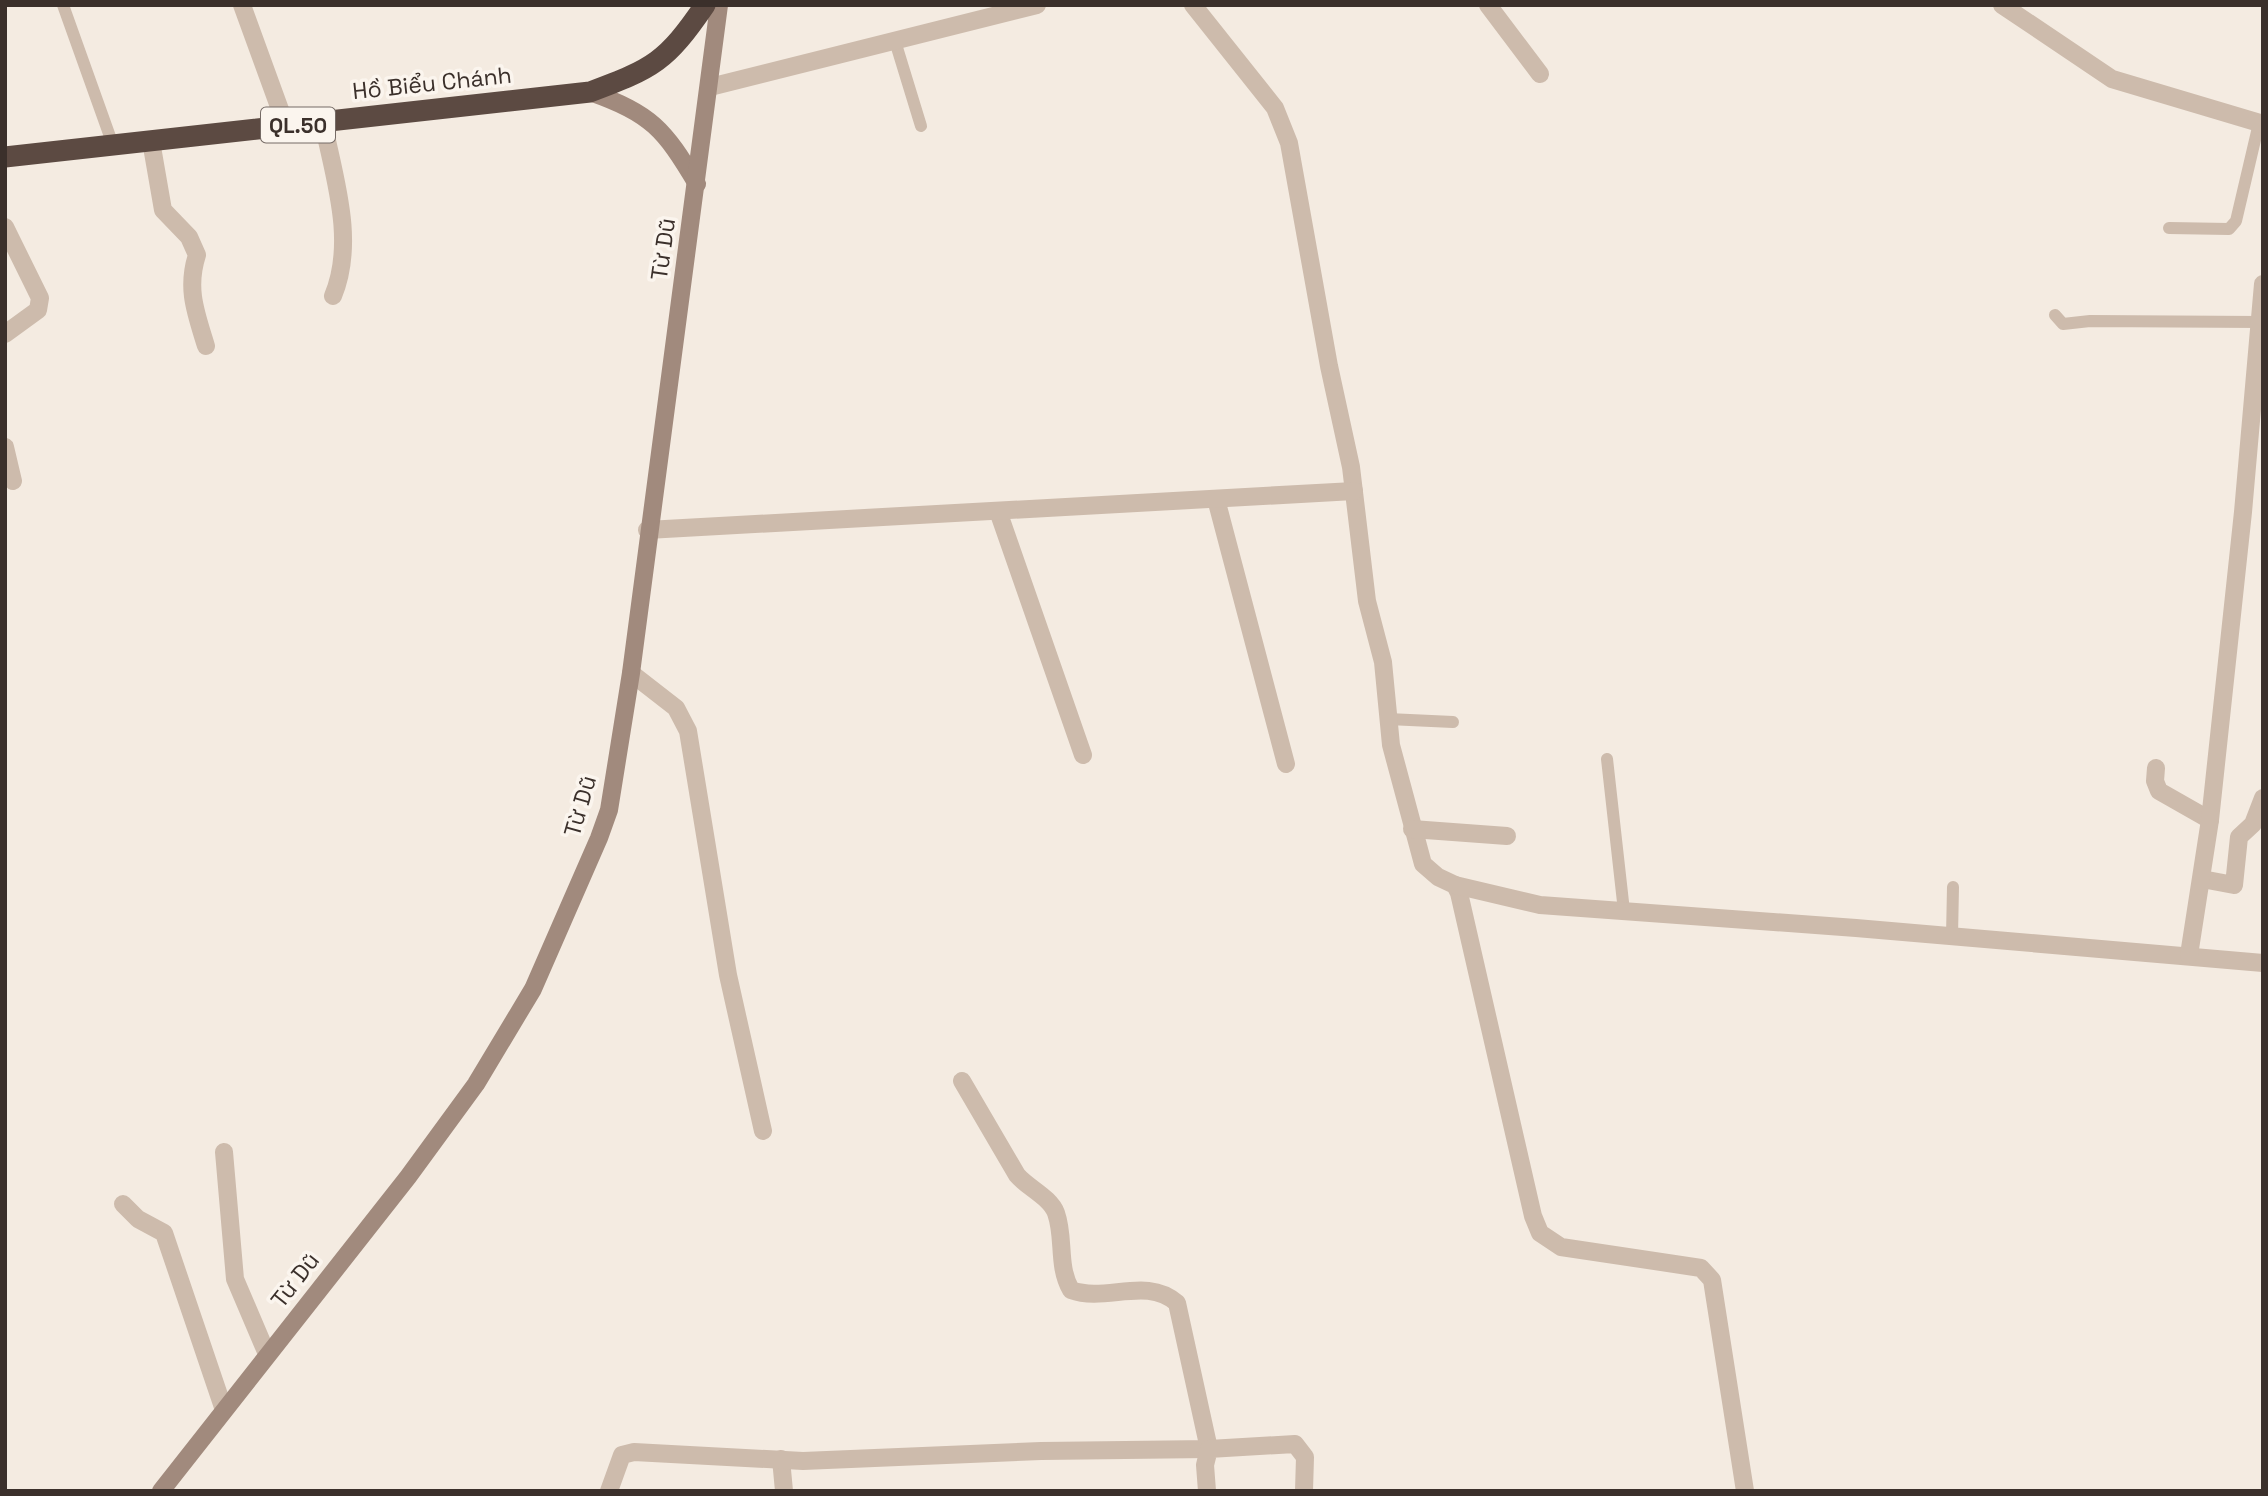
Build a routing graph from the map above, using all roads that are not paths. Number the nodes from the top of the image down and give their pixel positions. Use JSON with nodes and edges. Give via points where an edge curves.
{"nodes":[{"id":1,"x":63,"y":5,"type":"edge"},
{"id":2,"x":242,"y":5,"type":"edge"},
{"id":3,"x":705,"y":5,"type":"edge"},
{"id":4,"x":719,"y":5,"type":"edge"},
{"id":5,"x":1037,"y":5,"type":"edge"},
{"id":6,"x":1193,"y":5,"type":"edge"},
{"id":7,"x":1488,"y":5,"type":"edge"},
{"id":8,"x":2002,"y":5,"type":"edge"},
{"id":9,"x":895,"y":41,"type":"junction"},
{"id":10,"x":1540,"y":74,"type":"dead end"},
{"id":11,"x":710,"y":87,"type":"junction"},
{"id":12,"x":590,"y":92,"type":"junction"},
{"id":13,"x":323,"y":122,"type":"junction"},
{"id":14,"x":2261,"y":124,"type":"edge"},
{"id":15,"x":286,"y":126,"type":"junction"},
{"id":16,"x":921,"y":126,"type":"dead end"},
{"id":17,"x":151,"y":141,"type":"junction"},
{"id":18,"x":113,"y":145,"type":"junction"},
{"id":19,"x":5,"y":157,"type":"edge"},
{"id":20,"x":696,"y":184,"type":"junction"},
{"id":21,"x":5,"y":227,"type":"edge"},
{"id":22,"x":2169,"y":228,"type":"dead end"},
{"id":23,"x":2263,"y":284,"type":"edge"},
{"id":24,"x":333,"y":296,"type":"dead end"},
{"id":25,"x":2054,"y":316,"type":"dead end"},
{"id":26,"x":2260,"y":322,"type":"junction"},
{"id":27,"x":5,"y":334,"type":"edge"},
{"id":28,"x":206,"y":346,"type":"dead end"},
{"id":29,"x":5,"y":447,"type":"edge"},
{"id":30,"x":13,"y":481,"type":"dead end"},
{"id":31,"x":1354,"y":491,"type":"junction"},
{"id":32,"x":1216,"y":499,"type":"junction"},
{"id":33,"x":998,"y":511,"type":"junction"},
{"id":34,"x":647,"y":530,"type":"junction"},
{"id":35,"x":631,"y":673,"type":"junction"},
{"id":36,"x":1388,"y":719,"type":"junction"},
{"id":37,"x":1453,"y":722,"type":"dead end"},
{"id":38,"x":1083,"y":755,"type":"dead end"},
{"id":39,"x":1607,"y":759,"type":"dead end"},
{"id":40,"x":1286,"y":764,"type":"dead end"},
{"id":41,"x":2156,"y":768,"type":"dead end"},
{"id":42,"x":2263,"y":798,"type":"edge"},
{"id":43,"x":2210,"y":820,"type":"junction"},
{"id":44,"x":1412,"y":829,"type":"junction"},
{"id":45,"x":1507,"y":836,"type":"dead end"},
{"id":46,"x":2202,"y":879,"type":"junction"},
{"id":47,"x":1953,"y":887,"type":"dead end"},
{"id":48,"x":1459,"y":895,"type":"junction"},
{"id":49,"x":1624,"y":911,"type":"junction"},
{"id":50,"x":1952,"y":936,"type":"junction"},
{"id":51,"x":2189,"y":955,"type":"junction"},
{"id":52,"x":2263,"y":963,"type":"edge"},
{"id":53,"x":962,"y":1081,"type":"dead end"},
{"id":54,"x":763,"y":1131,"type":"dead end"},
{"id":55,"x":224,"y":1152,"type":"dead end"},
{"id":56,"x":124,"y":1204,"type":"dead end"},
{"id":57,"x":267,"y":1354,"type":"junction"},
{"id":58,"x":224,"y":1410,"type":"junction"},
{"id":59,"x":1209,"y":1449,"type":"junction"},
{"id":60,"x":781,"y":1460,"type":"junction"},
{"id":61,"x":160,"y":1491,"type":"edge"},
{"id":62,"x":609,"y":1491,"type":"edge"},
{"id":63,"x":784,"y":1491,"type":"edge"},
{"id":64,"x":1207,"y":1491,"type":"edge"},
{"id":65,"x":1304,"y":1491,"type":"edge"},
{"id":66,"x":1745,"y":1491,"type":"edge"}],
"edges":[{"from":1,"to":18,"type":"lane"},
{"from":2,"to":15,"type":"street"},
{"from":3,"to":12,"type":"highway","name":"Hồ Biểu Chánh","number":"QL.50","via":[[668,55],[644,72]]},
{"from":4,"to":11,"type":"main road","name":"Từ Dũ"},
{"from":5,"to":9,"type":"street"},
{"from":6,"to":31,"type":"street","via":[[1282,121]]},
{"from":7,"to":10,"type":"street"},
{"from":8,"to":14,"type":"street","via":[[2112,79]]},
{"from":9,"to":11,"type":"street"},
{"from":9,"to":16,"type":"lane"},
{"from":11,"to":20,"type":"main road","name":"Từ Dũ"},
{"from":12,"to":13,"type":"highway","name":"Hồ Biểu Chánh","number":"QL.50"},
{"from":12,"to":20,"type":"main road","via":[[632,107],[659,128]]},
{"from":13,"to":15,"type":"highway","name":"Hồ Biểu Chánh","number":"QL.50"},
{"from":13,"to":24,"type":"street","via":[[342,227],[340,278]]},
{"from":14,"to":22,"type":"lane","via":[[2236,221],[2229,229]]},
{"from":15,"to":17,"type":"highway","name":"Hồ Biểu Chánh","number":"QL.50"},
{"from":17,"to":18,"type":"highway","name":"Hồ Biểu Chánh","number":"QL.50"},
{"from":17,"to":28,"type":"street","via":[[163,210],[189,237],[197,255],[190,296]]},
{"from":18,"to":19,"type":"highway","name":"Hồ Biểu Chánh","number":"QL.50"},
{"from":20,"to":34,"type":"main road","name":"Từ Dũ"},
{"from":21,"to":27,"type":"street","via":[[40,298],[38,310]]},
{"from":23,"to":26,"type":"street"},
{"from":25,"to":26,"type":"lane","via":[[2063,324]]},
{"from":26,"to":43,"type":"street"},
{"from":29,"to":30,"type":"street"},
{"from":31,"to":32,"type":"street"},
{"from":31,"to":36,"type":"street","via":[[1362,571],[1380,646]]},
{"from":32,"to":33,"type":"street"},
{"from":32,"to":40,"type":"street"},
{"from":33,"to":34,"type":"street"},
{"from":33,"to":38,"type":"street"},
{"from":34,"to":35,"type":"main road","name":"Từ Dũ"},
{"from":35,"to":54,"type":"street","via":[[676,708],[688,732],[729,975]]},
{"from":35,"to":57,"type":"main road","name":"Từ Dũ","via":[[609,810],[533,989],[475,1084],[408,1177]]},
{"from":36,"to":37,"type":"lane"},
{"from":36,"to":44,"type":"street"},
{"from":39,"to":49,"type":"lane"},
{"from":41,"to":43,"type":"street","via":[[2159,791]]},
{"from":42,"to":46,"type":"street","via":[[2253,824],[2239,837],[2234,885]]},
{"from":43,"to":46,"type":"street"},
{"from":44,"to":45,"type":"street"},
{"from":44,"to":48,"type":"street","via":[[1423,864]]},
{"from":46,"to":51,"type":"street"},
{"from":47,"to":50,"type":"lane"},
{"from":48,"to":49,"type":"street"},
{"from":48,"to":66,"type":"street","via":[[1540,1233],[1560,1247],[1708,1272]]},
{"from":49,"to":50,"type":"street"},
{"from":50,"to":51,"type":"street"},
{"from":51,"to":52,"type":"street"},
{"from":53,"to":59,"type":"street","via":[[1017,1175],[1048,1200],[1057,1214],[1062,1262],[1071,1290],[1096,1294],[1142,1289],[1162,1293],[1177,1303]]},
{"from":55,"to":57,"type":"street","via":[[235,1279]]},
{"from":56,"to":58,"type":"street","via":[[138,1219],[164,1233]]},
{"from":57,"to":58,"type":"main road","name":"Từ Dũ"},
{"from":58,"to":61,"type":"main road","name":"Từ Dũ"},
{"from":59,"to":60,"type":"street"},
{"from":59,"to":64,"type":"street"},
{"from":59,"to":65,"type":"street","via":[[1295,1444],[1306,1457]]},
{"from":60,"to":62,"type":"street","via":[[634,1452],[622,1455]]},
{"from":60,"to":63,"type":"street"}]}
